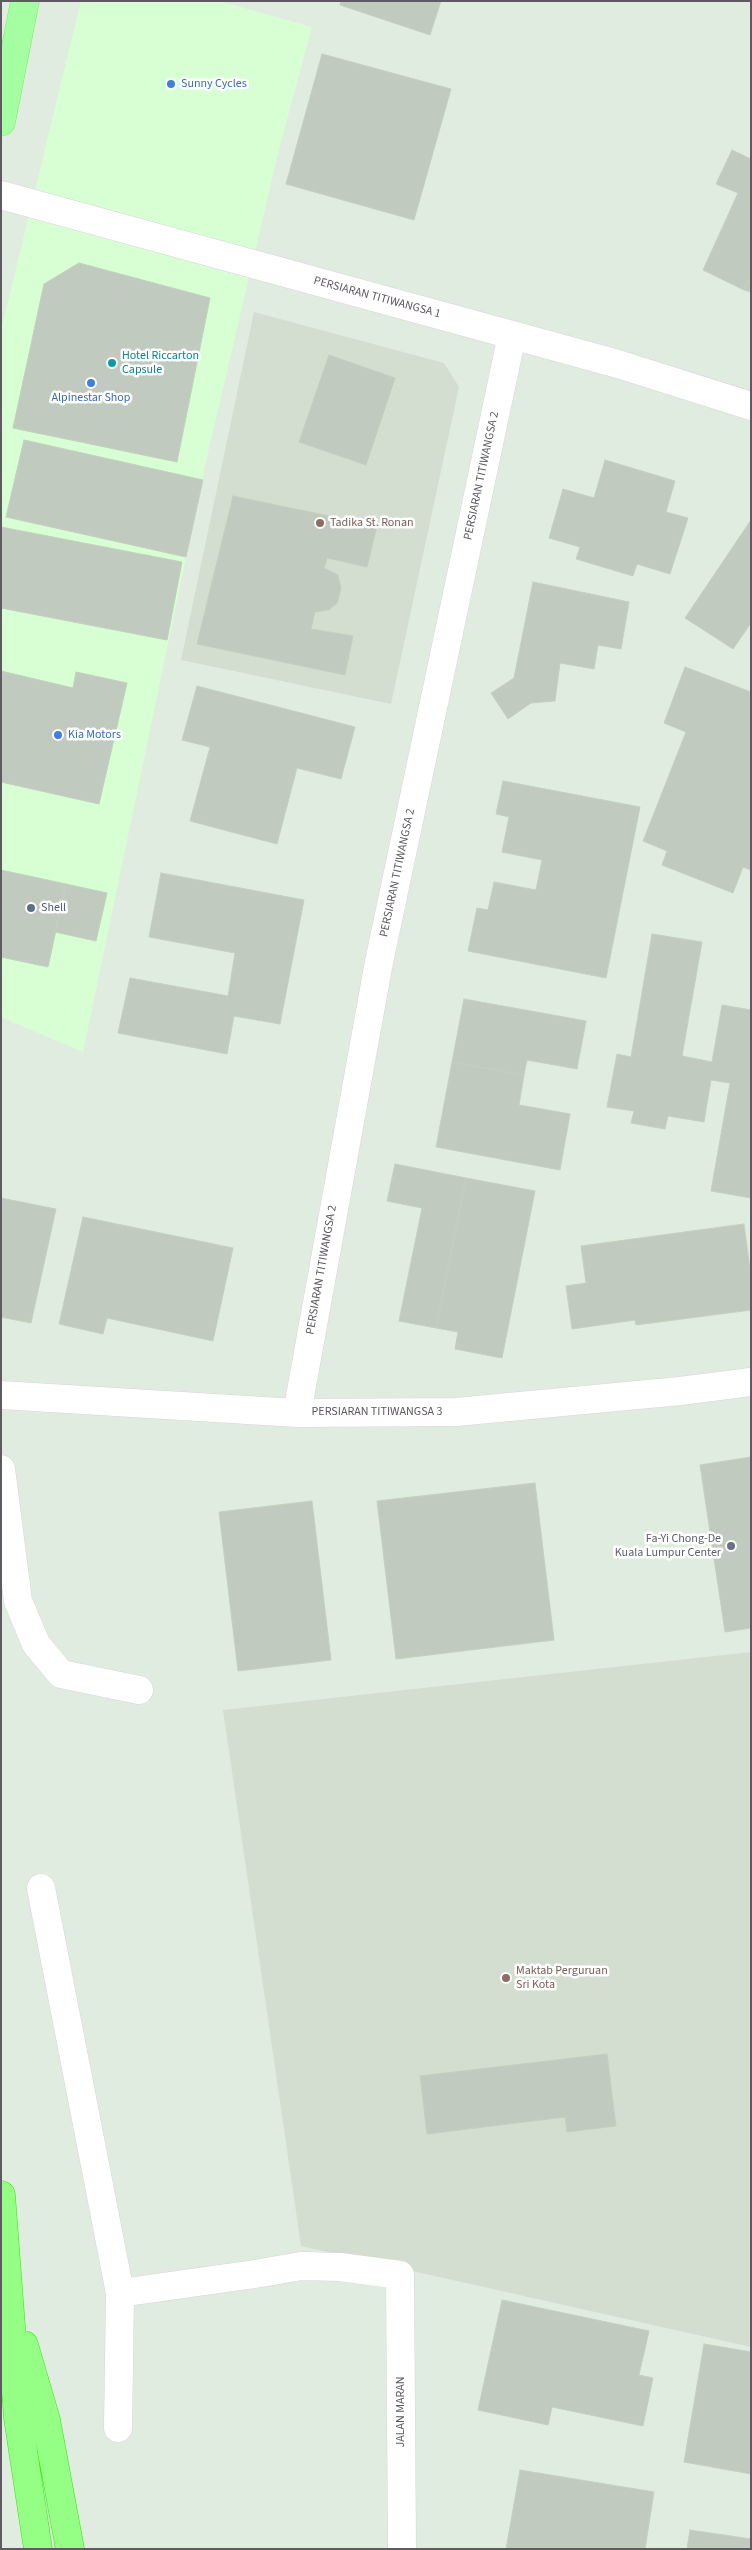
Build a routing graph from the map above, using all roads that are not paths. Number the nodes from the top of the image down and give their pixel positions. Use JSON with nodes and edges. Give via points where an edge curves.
{"nodes":[{"id":1,"x":25,"y":1,"type":"edge"},
{"id":2,"x":1,"y":122,"type":"edge"},
{"id":3,"x":1,"y":195,"type":"edge"},
{"id":4,"x":512,"y":335,"type":"junction"},
{"id":5,"x":751,"y":406,"type":"edge"},
{"id":6,"x":751,"y":1382,"type":"edge"},
{"id":7,"x":1,"y":1395,"type":"edge"},
{"id":8,"x":297,"y":1413,"type":"junction"},
{"id":9,"x":1,"y":1469,"type":"edge"},
{"id":10,"x":139,"y":1690,"type":"dead end"},
{"id":11,"x":41,"y":1888,"type":"dead end"},
{"id":12,"x":1,"y":2195,"type":"edge"},
{"id":13,"x":120,"y":2292,"type":"junction"},
{"id":14,"x":9,"y":2294,"type":"junction"},
{"id":15,"x":118,"y":2428,"type":"dead end"},
{"id":16,"x":38,"y":2549,"type":"edge"},
{"id":17,"x":70,"y":2549,"type":"edge"},
{"id":18,"x":402,"y":2549,"type":"edge"}],
"edges":[{"from":1,"to":2,"type":"main road"},
{"from":3,"to":4,"type":"street","name":"PERSIARAN TITIWANGSA 1"},
{"from":4,"to":5,"type":"street","name":"PERSIARAN TITIWANGSA 1"},
{"from":4,"to":8,"type":"street","name":"PERSIARAN TITIWANGSA 2","via":[[380,962]]},
{"from":6,"to":8,"type":"street","name":"PERSIARAN TITIWANGSA 3","via":[[456,1412]]},
{"from":7,"to":8,"type":"street","name":"PERSIARAN TITIWANGSA 3"},
{"from":9,"to":10,"type":"street","via":[[18,1602],[36,1644],[61,1674]]},
{"from":11,"to":13,"type":"street"},
{"from":12,"to":14,"type":"highway"},
{"from":13,"to":15,"type":"street"},
{"from":13,"to":18,"type":"street","name":"JALAN MARAN","via":[[301,2266],[400,2274]]},
{"from":14,"to":16,"type":"highway","via":[[18,2418]]},
{"from":14,"to":17,"type":"highway","via":[[46,2420]]}]}
